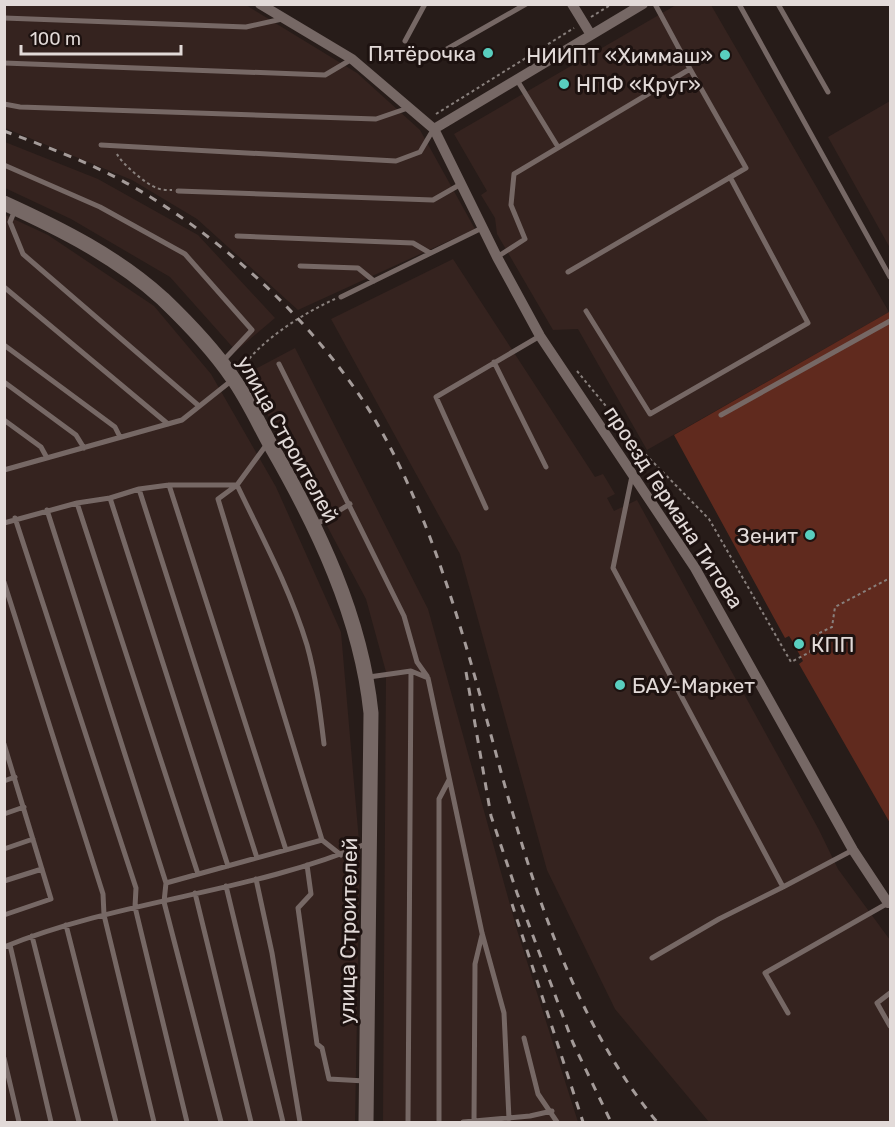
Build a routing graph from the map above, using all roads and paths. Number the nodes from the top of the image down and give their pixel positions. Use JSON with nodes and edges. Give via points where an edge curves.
{"nodes":[{"id":1,"x":260,"y":4,"type":"edge"},
{"id":2,"x":425,"y":4,"type":"edge"},
{"id":3,"x":526,"y":4,"type":"edge"},
{"id":4,"x":572,"y":4,"type":"edge"},
{"id":5,"x":612,"y":4,"type":"edge"},
{"id":6,"x":643,"y":4,"type":"edge"},
{"id":7,"x":654,"y":4,"type":"edge"},
{"id":8,"x":739,"y":4,"type":"edge"},
{"id":9,"x":778,"y":4,"type":"edge"},
{"id":10,"x":4,"y":18,"type":"edge"},
{"id":11,"x":284,"y":18,"type":"junction"},
{"id":12,"x":583,"y":22,"type":"junction"},
{"id":13,"x":591,"y":35,"type":"junction"},
{"id":14,"x":405,"y":41,"type":"dead end"},
{"id":15,"x":447,"y":49,"type":"dead end"},
{"id":16,"x":352,"y":59,"type":"junction"},
{"id":17,"x":4,"y":63,"type":"edge"},
{"id":18,"x":690,"y":69,"type":"junction"},
{"id":19,"x":517,"y":79,"type":"junction"},
{"id":20,"x":828,"y":92,"type":"dead end"},
{"id":21,"x":4,"y":104,"type":"edge"},
{"id":22,"x":410,"y":107,"type":"junction"},
{"id":23,"x":436,"y":114,"type":"dead end"},
{"id":24,"x":434,"y":129,"type":"junction"},
{"id":25,"x":100,"y":146,"type":"dead end"},
{"id":26,"x":114,"y":146,"type":"junction"},
{"id":27,"x":558,"y":147,"type":"junction"},
{"id":28,"x":4,"y":165,"type":"edge"},
{"id":29,"x":730,"y":177,"type":"junction"},
{"id":30,"x":461,"y":184,"type":"junction"},
{"id":31,"x":178,"y":191,"type":"joint"},
{"id":32,"x":10,"y":206,"type":"edge"},
{"id":33,"x":483,"y":227,"type":"junction"},
{"id":34,"x":237,"y":236,"type":"dead end"},
{"id":35,"x":430,"y":253,"type":"junction"},
{"id":36,"x":497,"y":257,"type":"junction"},
{"id":37,"x":300,"y":266,"type":"dead end"},
{"id":38,"x":568,"y":272,"type":"dead end"},
{"id":39,"x":891,"y":277,"type":"edge"},
{"id":40,"x":374,"y":281,"type":"junction"},
{"id":41,"x":4,"y":287,"type":"edge"},
{"id":42,"x":341,"y":297,"type":"joint"},
{"id":43,"x":586,"y":311,"type":"dead end"},
{"id":44,"x":890,"y":323,"type":"edge"},
{"id":45,"x":540,"y":336,"type":"junction"},
{"id":46,"x":4,"y":345,"type":"edge"},
{"id":47,"x":222,"y":362,"type":"junction"},
{"id":48,"x":495,"y":362,"type":"junction"},
{"id":49,"x":279,"y":364,"type":"dead end"},
{"id":50,"x":576,"y":370,"type":"dead end"},
{"id":51,"x":234,"y":379,"type":"junction"},
{"id":52,"x":4,"y":382,"type":"edge"},
{"id":53,"x":199,"y":406,"type":"junction"},
{"id":54,"x":721,"y":415,"type":"dead end"},
{"id":55,"x":4,"y":420,"type":"edge"},
{"id":56,"x":168,"y":424,"type":"junction"},
{"id":57,"x":120,"y":437,"type":"junction"},
{"id":58,"x":269,"y":442,"type":"junction"},
{"id":59,"x":84,"y":447,"type":"junction"},
{"id":60,"x":47,"y":458,"type":"junction"},
{"id":61,"x":4,"y":461,"type":"edge"},
{"id":62,"x":546,"y":467,"type":"dead end"},
{"id":63,"x":6,"y":469,"type":"edge"},
{"id":64,"x":632,"y":476,"type":"junction"},
{"id":65,"x":169,"y":485,"type":"junction"},
{"id":66,"x":237,"y":485,"type":"junction"},
{"id":67,"x":139,"y":489,"type":"junction"},
{"id":68,"x":110,"y":498,"type":"junction"},
{"id":69,"x":77,"y":502,"type":"junction"},
{"id":70,"x":350,"y":504,"type":"junction"},
{"id":71,"x":486,"y":508,"type":"dead end"},
{"id":72,"x":47,"y":510,"type":"junction"},
{"id":73,"x":15,"y":518,"type":"junction"},
{"id":74,"x":4,"y":523,"type":"edge"},
{"id":75,"x":314,"y":525,"type":"junction"},
{"id":76,"x":891,"y":578,"type":"edge"},
{"id":77,"x":4,"y":582,"type":"edge"},
{"id":78,"x":411,"y":671,"type":"junction"},
{"id":79,"x":367,"y":678,"type":"junction"},
{"id":80,"x":428,"y":678,"type":"junction"},
{"id":81,"x":324,"y":744,"type":"dead end"},
{"id":82,"x":5,"y":746,"type":"edge"},
{"id":83,"x":15,"y":777,"type":"junction"},
{"id":84,"x":449,"y":780,"type":"junction"},
{"id":85,"x":4,"y":781,"type":"edge"},
{"id":86,"x":24,"y":807,"type":"junction"},
{"id":87,"x":4,"y":814,"type":"edge"},
{"id":88,"x":33,"y":839,"type":"junction"},
{"id":89,"x":322,"y":840,"type":"junction"},
{"id":90,"x":370,"y":843,"type":"junction"},
{"id":91,"x":4,"y":849,"type":"edge"},
{"id":92,"x":286,"y":850,"type":"junction"},
{"id":93,"x":853,"y":850,"type":"junction"},
{"id":94,"x":341,"y":855,"type":"junction"},
{"id":95,"x":257,"y":858,"type":"junction"},
{"id":96,"x":308,"y":865,"type":"junction"},
{"id":97,"x":228,"y":866,"type":"junction"},
{"id":98,"x":42,"y":869,"type":"junction"},
{"id":99,"x":198,"y":874,"type":"junction"},
{"id":100,"x":256,"y":879,"type":"junction"},
{"id":101,"x":4,"y":881,"type":"edge"},
{"id":102,"x":166,"y":883,"type":"junction"},
{"id":103,"x":225,"y":886,"type":"junction"},
{"id":104,"x":783,"y":887,"type":"junction"},
{"id":105,"x":195,"y":893,"type":"junction"},
{"id":106,"x":164,"y":902,"type":"junction"},
{"id":107,"x":889,"y":905,"type":"edge"},
{"id":108,"x":135,"y":907,"type":"junction"},
{"id":109,"x":4,"y":915,"type":"edge"},
{"id":110,"x":104,"y":915,"type":"junction"},
{"id":111,"x":66,"y":924,"type":"junction"},
{"id":112,"x":482,"y":933,"type":"junction"},
{"id":113,"x":32,"y":936,"type":"junction"},
{"id":114,"x":7,"y":946,"type":"edge"},
{"id":115,"x":652,"y":958,"type":"dead end"},
{"id":116,"x":891,"y":993,"type":"edge"},
{"id":117,"x":788,"y":1013,"type":"dead end"},
{"id":118,"x":891,"y":1026,"type":"edge"},
{"id":119,"x":524,"y":1038,"type":"dead end"},
{"id":120,"x":4,"y":1058,"type":"edge"},
{"id":121,"x":367,"y":1081,"type":"junction"},
{"id":122,"x":552,"y":1111,"type":"junction"},
{"id":123,"x":509,"y":1119,"type":"junction"},
{"id":124,"x":531,"y":1119,"type":"edge"},
{"id":125,"x":497,"y":1121,"type":"edge"},
{"id":126,"x":19,"y":1122,"type":"edge"},
{"id":127,"x":51,"y":1122,"type":"edge"},
{"id":128,"x":79,"y":1122,"type":"edge"},
{"id":129,"x":116,"y":1122,"type":"edge"},
{"id":130,"x":154,"y":1122,"type":"edge"},
{"id":131,"x":186,"y":1122,"type":"edge"},
{"id":132,"x":220,"y":1122,"type":"edge"},
{"id":133,"x":251,"y":1122,"type":"edge"},
{"id":134,"x":283,"y":1122,"type":"edge"},
{"id":135,"x":300,"y":1122,"type":"edge"},
{"id":136,"x":366,"y":1122,"type":"edge"},
{"id":137,"x":408,"y":1122,"type":"edge"},
{"id":138,"x":439,"y":1122,"type":"edge"},
{"id":139,"x":463,"y":1122,"type":"edge"},
{"id":140,"x":474,"y":1122,"type":"edge"},
{"id":141,"x":557,"y":1122,"type":"edge"}],
"edges":[{"from":1,"to":11,"type":"street"},
{"from":2,"to":14,"type":"lane"},
{"from":3,"to":15,"type":"lane"},
{"from":4,"to":12,"type":"street"},
{"from":5,"to":12,"type":"path"},
{"from":6,"to":13,"type":"street"},
{"from":7,"to":18,"type":"lane"},
{"from":8,"to":39,"type":"lane"},
{"from":9,"to":20,"type":"lane"},
{"from":10,"to":11,"type":"lane","via":[[246,27]]},
{"from":11,"to":16,"type":"street"},
{"from":12,"to":13,"type":"street"},
{"from":12,"to":23,"type":"path"},
{"from":13,"to":19,"type":"street"},
{"from":16,"to":17,"type":"lane","via":[[324,75]]},
{"from":16,"to":22,"type":"street"},
{"from":18,"to":27,"type":"lane"},
{"from":18,"to":29,"type":"lane","via":[[746,168]]},
{"from":19,"to":24,"type":"street"},
{"from":19,"to":27,"type":"lane"},
{"from":21,"to":22,"type":"lane","via":[[376,119]]},
{"from":22,"to":24,"type":"street"},
{"from":24,"to":26,"type":"lane","via":[[420,152],[396,161]]},
{"from":24,"to":30,"type":"street","name":"проезд Германа Титова"},
{"from":25,"to":26,"type":"lane"},
{"from":26,"to":31,"type":"path","via":[[122,165],[155,188]]},
{"from":27,"to":36,"type":"lane","via":[[514,174],[511,205],[525,239]]},
{"from":28,"to":47,"type":"lane","via":[[100,207],[185,254],[252,330]]},
{"from":29,"to":38,"type":"lane"},
{"from":29,"to":43,"type":"lane","via":[[808,323],[650,414]]},
{"from":30,"to":31,"type":"lane","via":[[433,200]]},
{"from":30,"to":33,"type":"street","name":"проезд Германа Титова"},
{"from":32,"to":47,"type":"main road","name":"улица Строителей","via":[[106,256],[162,299]]},
{"from":32,"to":53,"type":"lane","via":[[10,222],[23,254]]},
{"from":33,"to":35,"type":"lane"},
{"from":33,"to":36,"type":"street","name":"проезд Германа Титова"},
{"from":34,"to":35,"type":"lane","via":[[413,243]]},
{"from":35,"to":40,"type":"lane"},
{"from":36,"to":45,"type":"street","name":"проезд Германа Титова"},
{"from":37,"to":40,"type":"lane","via":[[358,268]]},
{"from":40,"to":42,"type":"lane"},
{"from":41,"to":56,"type":"lane"},
{"from":42,"to":51,"type":"path","via":[[309,311],[286,328],[246,361]]},
{"from":44,"to":54,"type":"lane"},
{"from":45,"to":48,"type":"lane"},
{"from":45,"to":64,"type":"street","name":"проезд Германа Титова"},
{"from":46,"to":57,"type":"lane","via":[[115,427]]},
{"from":47,"to":51,"type":"main road","name":"улица Строителей"},
{"from":48,"to":62,"type":"lane"},
{"from":48,"to":71,"type":"lane","via":[[436,397]]},
{"from":49,"to":70,"type":"lane"},
{"from":50,"to":76,"type":"path","via":[[647,456],[709,519],[791,662],[810,652],[813,636],[831,627],[835,607]]},
{"from":51,"to":53,"type":"lane"},
{"from":51,"to":58,"type":"main road","name":"улица Строителей"},
{"from":52,"to":59,"type":"lane","via":[[76,435]]},
{"from":53,"to":56,"type":"lane","via":[[182,420]]},
{"from":55,"to":60,"type":"lane","via":[[41,447]]},
{"from":56,"to":57,"type":"lane"},
{"from":57,"to":59,"type":"lane"},
{"from":58,"to":66,"type":"lane"},
{"from":58,"to":75,"type":"main road","name":"улица Строителей"},
{"from":59,"to":60,"type":"lane"},
{"from":60,"to":63,"type":"lane"},
{"from":61,"to":63,"type":"lane"},
{"from":64,"to":93,"type":"street","name":"проезд Германа Титова","via":[[695,568]]},
{"from":64,"to":104,"type":"lane","via":[[613,568]]},
{"from":65,"to":66,"type":"lane"},
{"from":65,"to":67,"type":"lane"},
{"from":65,"to":92,"type":"lane"},
{"from":66,"to":81,"type":"lane","via":[[282,577],[306,644]]},
{"from":66,"to":89,"type":"lane","via":[[218,499]]},
{"from":67,"to":68,"type":"lane"},
{"from":67,"to":95,"type":"lane"},
{"from":68,"to":69,"type":"lane"},
{"from":68,"to":97,"type":"lane"},
{"from":69,"to":72,"type":"lane"},
{"from":69,"to":99,"type":"lane"},
{"from":70,"to":75,"type":"lane"},
{"from":70,"to":80,"type":"lane","via":[[404,616],[417,662]]},
{"from":72,"to":73,"type":"lane"},
{"from":72,"to":102,"type":"lane"},
{"from":73,"to":74,"type":"lane"},
{"from":73,"to":108,"type":"lane","via":[[135,888]]},
{"from":75,"to":79,"type":"main road","name":"улица Строителей","via":[[340,588]]},
{"from":77,"to":110,"type":"lane","via":[[103,894]]},
{"from":78,"to":79,"type":"lane"},
{"from":78,"to":80,"type":"lane"},
{"from":78,"to":137,"type":"lane"},
{"from":79,"to":90,"type":"main road","name":"улица Строителей","via":[[371,713]]},
{"from":80,"to":84,"type":"lane"},
{"from":82,"to":83,"type":"lane"},
{"from":83,"to":85,"type":"lane"},
{"from":83,"to":86,"type":"lane"},
{"from":84,"to":112,"type":"lane"},
{"from":84,"to":138,"type":"lane","via":[[439,799]]},
{"from":86,"to":87,"type":"lane"},
{"from":86,"to":88,"type":"lane"},
{"from":88,"to":91,"type":"lane"},
{"from":88,"to":98,"type":"lane"},
{"from":89,"to":92,"type":"lane"},
{"from":89,"to":94,"type":"lane"},
{"from":90,"to":94,"type":"lane"},
{"from":90,"to":121,"type":"main road","name":"улица Строителей"},
{"from":92,"to":95,"type":"lane"},
{"from":93,"to":104,"type":"lane"},
{"from":93,"to":107,"type":"street","name":"проезд Германа Титова"},
{"from":94,"to":96,"type":"lane"},
{"from":95,"to":97,"type":"lane"},
{"from":96,"to":100,"type":"lane"},
{"from":96,"to":121,"type":"lane","via":[[311,894],[298,908],[317,1044],[322,1048],[329,1079]]},
{"from":97,"to":99,"type":"lane"},
{"from":98,"to":101,"type":"lane"},
{"from":98,"to":109,"type":"lane","via":[[51,899]]},
{"from":99,"to":102,"type":"lane"},
{"from":100,"to":103,"type":"lane"},
{"from":100,"to":135,"type":"lane"},
{"from":102,"to":106,"type":"lane"},
{"from":103,"to":105,"type":"lane"},
{"from":103,"to":134,"type":"lane"},
{"from":104,"to":115,"type":"lane","via":[[719,918]]},
{"from":105,"to":106,"type":"lane"},
{"from":105,"to":133,"type":"lane"},
{"from":106,"to":108,"type":"lane"},
{"from":106,"to":132,"type":"lane"},
{"from":107,"to":117,"type":"lane","via":[[765,973]]},
{"from":108,"to":110,"type":"lane"},
{"from":108,"to":131,"type":"lane"},
{"from":110,"to":111,"type":"lane"},
{"from":110,"to":130,"type":"lane"},
{"from":111,"to":113,"type":"lane"},
{"from":111,"to":129,"type":"lane"},
{"from":112,"to":123,"type":"lane","via":[[504,1013]]},
{"from":112,"to":140,"type":"lane","via":[[475,964]]},
{"from":113,"to":114,"type":"lane"},
{"from":113,"to":128,"type":"lane"},
{"from":114,"to":127,"type":"lane"},
{"from":116,"to":118,"type":"lane","via":[[877,1003]]},
{"from":119,"to":122,"type":"lane","via":[[538,1094]]},
{"from":120,"to":126,"type":"lane"},
{"from":121,"to":136,"type":"main road","name":"улица Строителей"},
{"from":122,"to":124,"type":"lane"},
{"from":122,"to":141,"type":"lane"},
{"from":123,"to":124,"type":"lane"},
{"from":123,"to":125,"type":"lane"},
{"from":125,"to":140,"type":"lane"},
{"from":139,"to":140,"type":"lane"}]}
